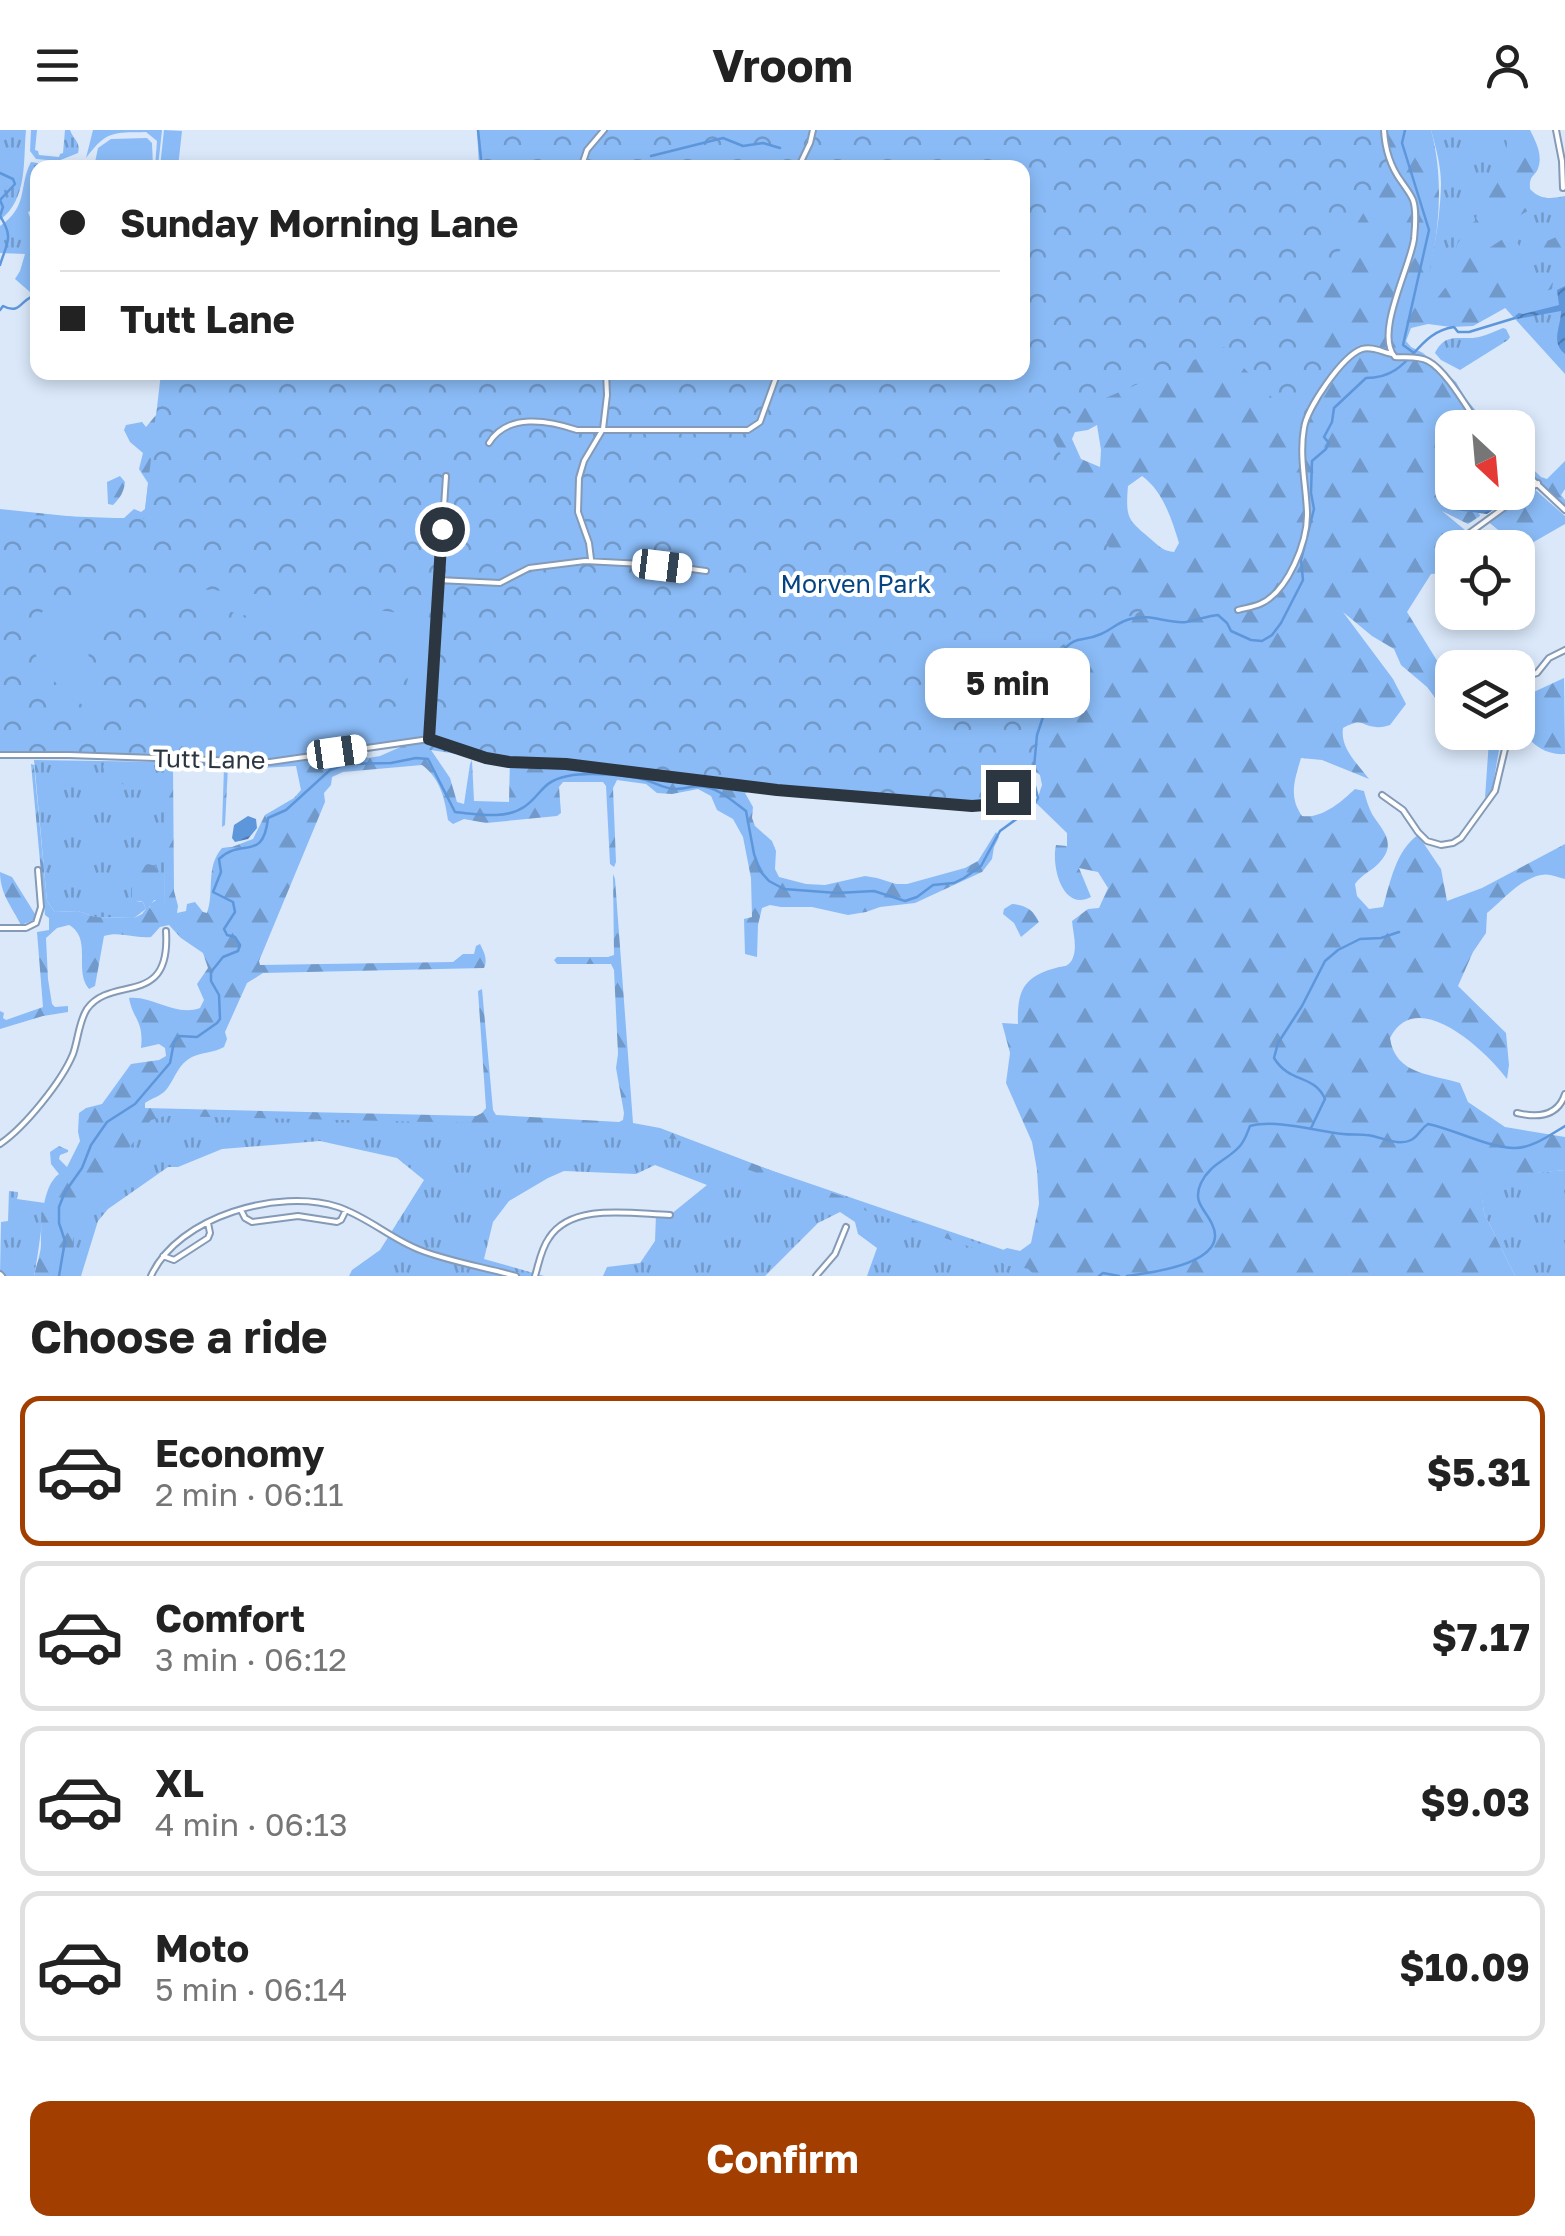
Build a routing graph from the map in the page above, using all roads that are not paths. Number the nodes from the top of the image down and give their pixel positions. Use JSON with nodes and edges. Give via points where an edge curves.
{"nodes":[{"id":1,"x":604,"y":130,"type":"edge"},
{"id":2,"x":813,"y":130,"type":"edge"},
{"id":3,"x":1384,"y":130,"type":"edge"},
{"id":4,"x":1556,"y":130,"type":"edge"},
{"id":5,"x":584,"y":160,"type":"edge"},
{"id":6,"x":802,"y":160,"type":"edge"},
{"id":7,"x":1562,"y":188,"type":"dead end"},
{"id":8,"x":1392,"y":354,"type":"junction"},
{"id":9,"x":606,"y":380,"type":"edge"},
{"id":10,"x":775,"y":380,"type":"edge"},
{"id":11,"x":1469,"y":410,"type":"edge"},
{"id":12,"x":603,"y":429,"type":"junction"},
{"id":13,"x":489,"y":443,"type":"dead end"},
{"id":14,"x":446,"y":476,"type":"dead end"},
{"id":15,"x":1535,"y":480,"type":"edge"},
{"id":16,"x":1538,"y":483,"type":"junction"},
{"id":17,"x":1565,"y":510,"type":"edge"},
{"id":18,"x":1474,"y":530,"type":"edge"},
{"id":19,"x":590,"y":561,"type":"junction"},
{"id":20,"x":706,"y":571,"type":"dead end"},
{"id":21,"x":438,"y":580,"type":"junction"},
{"id":22,"x":1238,"y":610,"type":"dead end"},
{"id":23,"x":1565,"y":650,"type":"edge"},
{"id":24,"x":1535,"y":674,"type":"edge"},
{"id":25,"x":429,"y":739,"type":"junction"},
{"id":26,"x":1505,"y":750,"type":"edge"},
{"id":27,"x":0,"y":755,"type":"edge"},
{"id":28,"x":1008,"y":792,"type":"dead end"},
{"id":29,"x":1382,"y":796,"type":"dead end"},
{"id":30,"x":38,"y":870,"type":"dead end"},
{"id":31,"x":0,"y":928,"type":"edge"},
{"id":32,"x":166,"y":931,"type":"dead end"},
{"id":33,"x":1565,"y":1094,"type":"edge"},
{"id":34,"x":1516,"y":1114,"type":"dead end"},
{"id":35,"x":0,"y":1144,"type":"edge"},
{"id":36,"x":240,"y":1210,"type":"junction"},
{"id":37,"x":346,"y":1210,"type":"junction"},
{"id":38,"x":670,"y":1215,"type":"dead end"},
{"id":39,"x":208,"y":1223,"type":"junction"},
{"id":40,"x":846,"y":1227,"type":"dead end"},
{"id":41,"x":163,"y":1256,"type":"junction"},
{"id":42,"x":151,"y":1276,"type":"edge"},
{"id":43,"x":516,"y":1276,"type":"edge"},
{"id":44,"x":535,"y":1276,"type":"edge"},
{"id":45,"x":816,"y":1276,"type":"edge"}],
"edges":[{"from":1,"to":5,"type":"street"},
{"from":2,"to":6,"type":"street"},
{"from":3,"to":8,"type":"street","via":[[1393,169],[1415,210],[1413,244],[1388,326]]},
{"from":4,"to":7,"type":"street"},
{"from":8,"to":11,"type":"street","via":[[1432,363]]},
{"from":8,"to":22,"type":"street","via":[[1368,348],[1354,354],[1312,408],[1303,440],[1307,519],[1296,560],[1263,604]]},
{"from":9,"to":12,"type":"street"},
{"from":10,"to":12,"type":"street","via":[[760,422],[748,430]]},
{"from":12,"to":13,"type":"street","via":[[515,422]]},
{"from":12,"to":19,"type":"street","via":[[579,478],[578,512]]},
{"from":14,"to":21,"type":"street"},
{"from":15,"to":16,"type":"street"},
{"from":16,"to":17,"type":"street"},
{"from":16,"to":18,"type":"street"},
{"from":19,"to":20,"type":"street"},
{"from":19,"to":21,"type":"street","via":[[529,568],[500,583]]},
{"from":21,"to":25,"type":"street"},
{"from":23,"to":24,"type":"street"},
{"from":25,"to":27,"type":"street","name":"Tutt Lane","via":[[270,762]]},
{"from":25,"to":28,"type":"street","name":"Tutt Lane","via":[[509,762],[854,797],[972,806]]},
{"from":26,"to":29,"type":"street","via":[[1495,792],[1453,844],[1428,841]]},
{"from":30,"to":31,"type":"street","via":[[36,923]]},
{"from":32,"to":35,"type":"street","via":[[156,975],[88,1009],[58,1082]]},
{"from":33,"to":34,"type":"street","via":[[1549,1114]]},
{"from":36,"to":37,"type":"street","via":[[292,1200]]},
{"from":36,"to":37,"type":"street","via":[[256,1222],[298,1216],[336,1222]]},
{"from":36,"to":39,"type":"street"},
{"from":37,"to":43,"type":"street","via":[[422,1251]]},
{"from":38,"to":44,"type":"street","via":[[570,1218],[546,1241]]},
{"from":39,"to":41,"type":"street"},
{"from":39,"to":41,"type":"street","via":[[208,1238],[174,1260]]},
{"from":40,"to":45,"type":"street"},
{"from":41,"to":42,"type":"street"}]}
